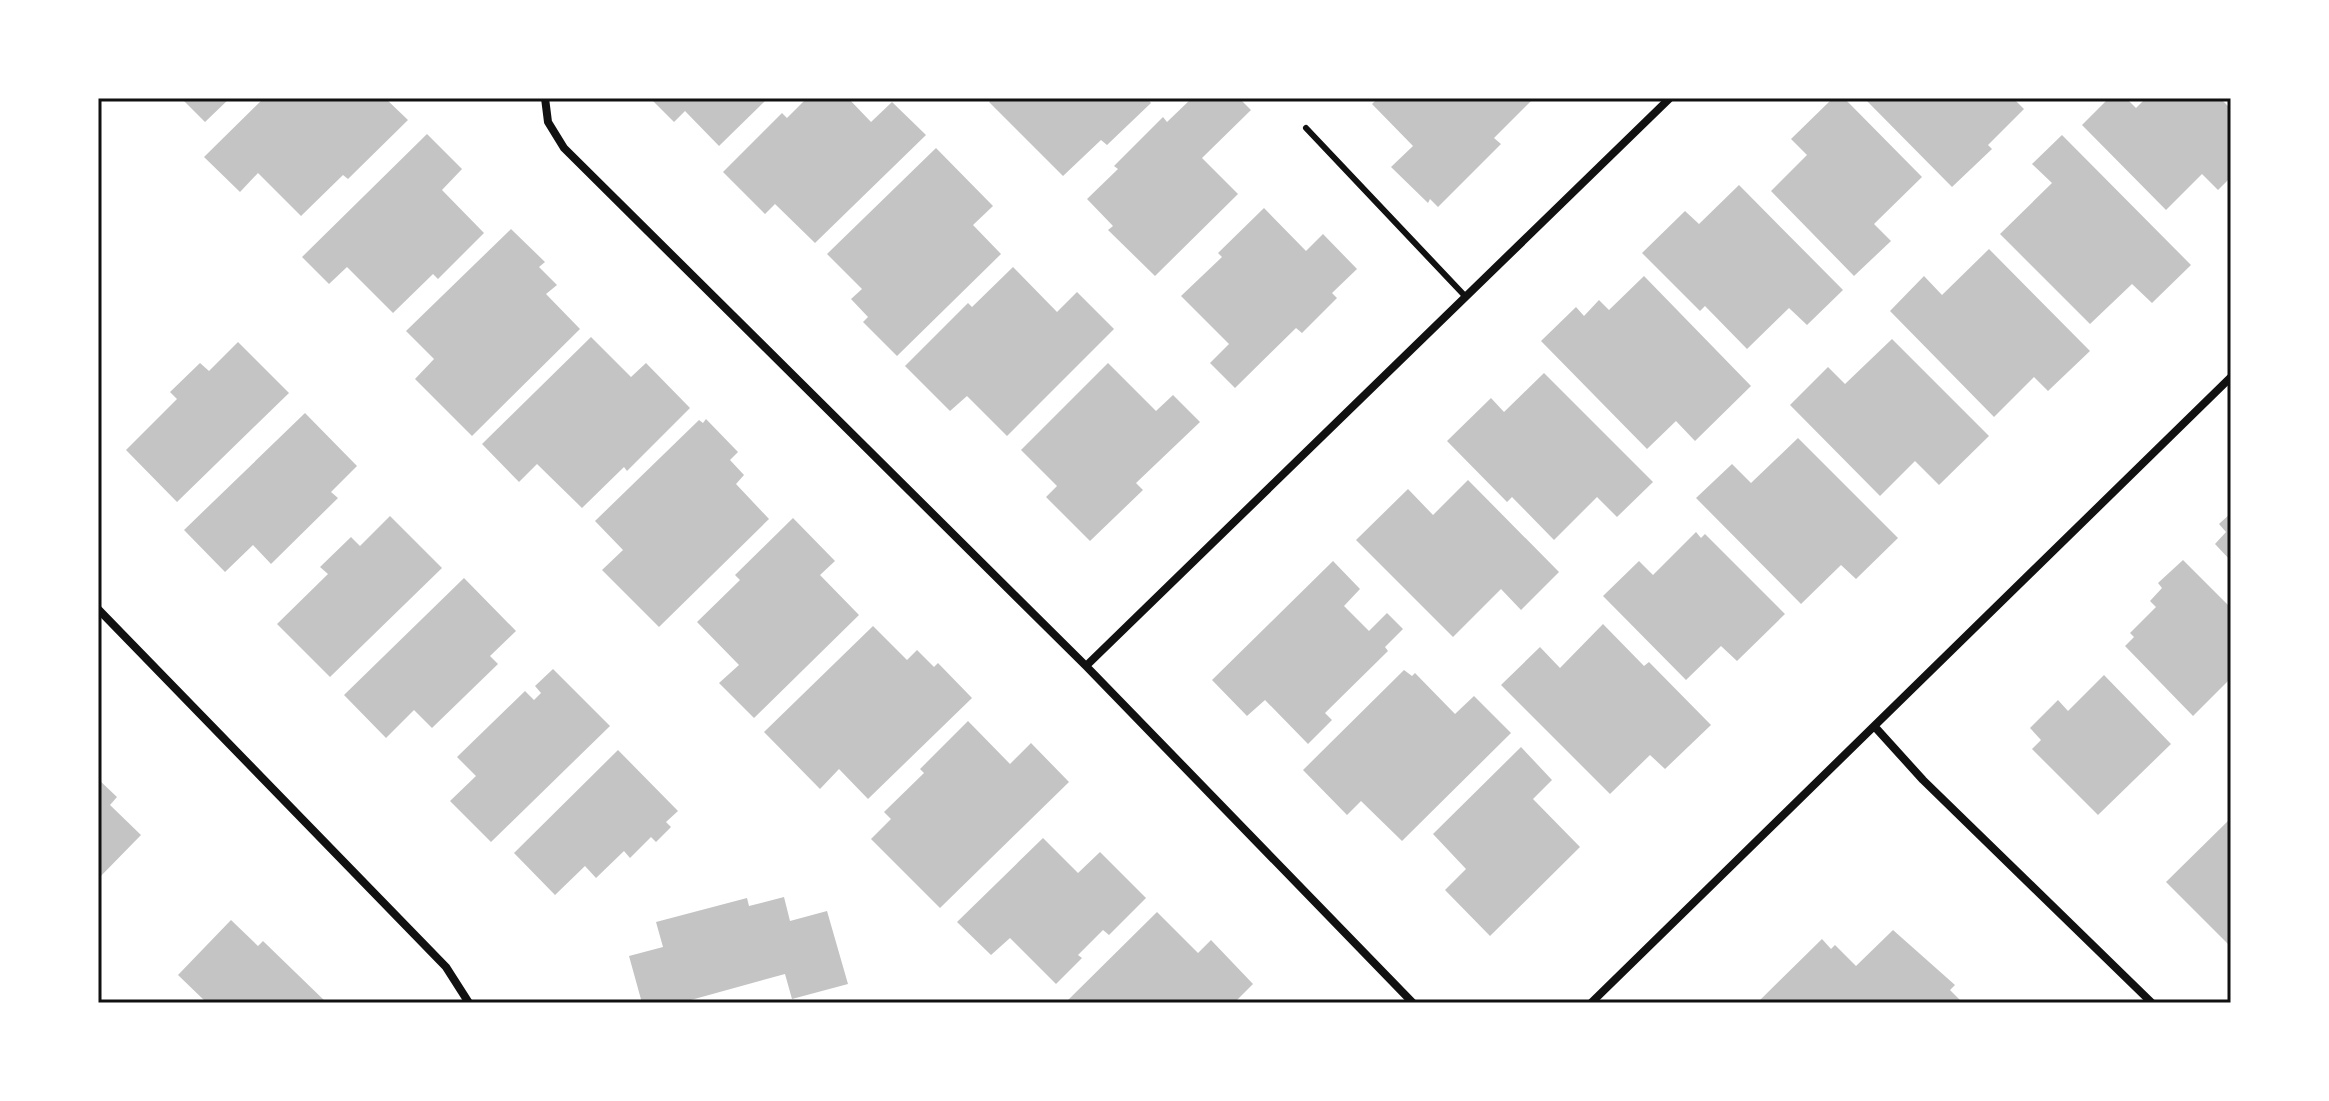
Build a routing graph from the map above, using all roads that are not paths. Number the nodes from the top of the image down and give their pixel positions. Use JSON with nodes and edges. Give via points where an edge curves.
{"nodes":[{"id":1,"x":545,"y":98,"type":"edge"},
{"id":2,"x":1670,"y":98,"type":"edge"},
{"id":3,"x":1306,"y":128,"type":"dead end"},
{"id":4,"x":1465,"y":296,"type":"junction"},
{"id":5,"x":2231,"y":377,"type":"edge"},
{"id":6,"x":98,"y":609,"type":"edge"},
{"id":7,"x":1086,"y":666,"type":"junction"},
{"id":8,"x":1875,"y":727,"type":"junction"},
{"id":9,"x":469,"y":1003,"type":"edge"},
{"id":10,"x":1413,"y":1003,"type":"edge"},
{"id":11,"x":1591,"y":1003,"type":"edge"},
{"id":12,"x":2152,"y":1003,"type":"edge"}],
"edges":[{"from":1,"to":7,"type":"street","via":[[548,122],[564,148]]},
{"from":2,"to":4,"type":"street"},
{"from":3,"to":4,"type":"lane"},
{"from":4,"to":7,"type":"street"},
{"from":5,"to":8,"type":"street"},
{"from":6,"to":9,"type":"street","via":[[446,967]]},
{"from":7,"to":10,"type":"street"},
{"from":8,"to":11,"type":"street"},
{"from":8,"to":12,"type":"street"}]}
